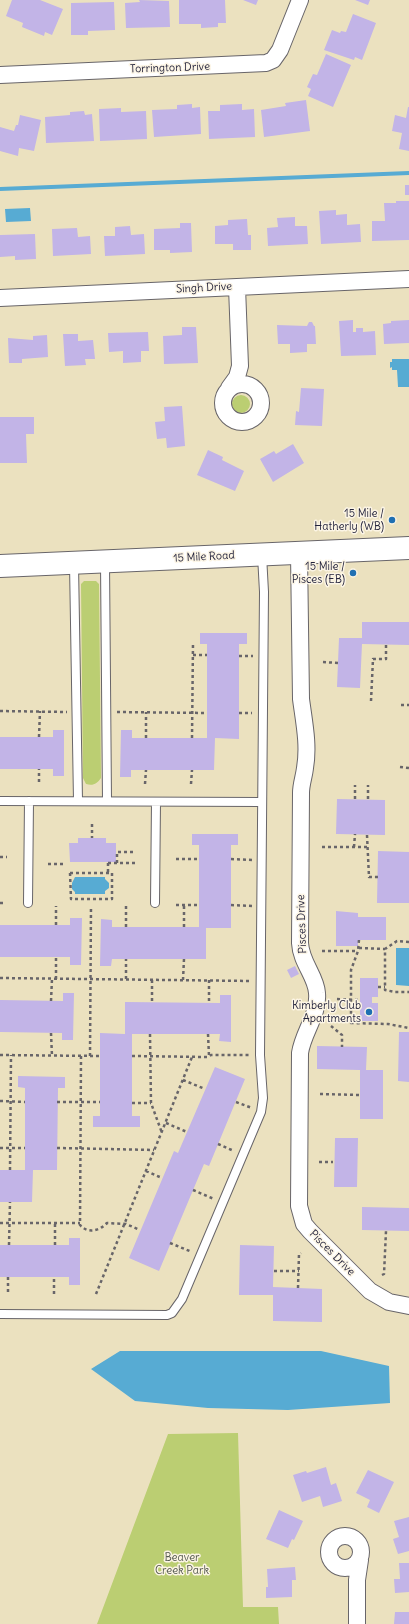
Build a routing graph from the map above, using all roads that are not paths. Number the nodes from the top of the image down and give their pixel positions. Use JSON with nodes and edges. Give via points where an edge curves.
{"nodes":[{"id":1,"x":300,"y":0,"type":"edge"},
{"id":2,"x":0,"y":75,"type":"edge"},
{"id":3,"x":409,"y":279,"type":"edge"},
{"id":4,"x":237,"y":287,"type":"junction"},
{"id":5,"x":0,"y":298,"type":"edge"},
{"id":6,"x":240,"y":366,"type":"junction"},
{"id":7,"x":253,"y":387,"type":"junction"},
{"id":8,"x":229,"y":388,"type":"junction"},
{"id":9,"x":409,"y":548,"type":"edge"},
{"id":10,"x":299,"y":553,"type":"junction"},
{"id":11,"x":262,"y":555,"type":"junction"},
{"id":12,"x":105,"y":562,"type":"junction"},
{"id":13,"x":74,"y":563,"type":"junction"},
{"id":14,"x":0,"y":566,"type":"edge"},
{"id":15,"x":0,"y":801,"type":"edge"},
{"id":16,"x":29,"y":801,"type":"junction"},
{"id":17,"x":78,"y":801,"type":"junction"},
{"id":18,"x":107,"y":801,"type":"junction"},
{"id":19,"x":156,"y":802,"type":"junction"},
{"id":20,"x":262,"y":802,"type":"junction"},
{"id":21,"x":28,"y":903,"type":"dead end"},
{"id":22,"x":155,"y":903,"type":"dead end"},
{"id":23,"x":409,"y":1306,"type":"edge"},
{"id":24,"x":0,"y":1314,"type":"edge"},
{"id":25,"x":360,"y":1560,"type":"junction"},
{"id":26,"x":342,"y":1568,"type":"junction"},
{"id":27,"x":357,"y":1580,"type":"junction"},
{"id":28,"x":357,"y":1624,"type":"edge"}],
"edges":[{"from":1,"to":2,"type":"street","name":"Torrington Drive","via":[[280,50],[273,60],[266,63]]},
{"from":3,"to":4,"type":"street","name":"Singh Drive"},
{"from":4,"to":5,"type":"street","name":"Singh Drive"},
{"from":4,"to":6,"type":"street"},
{"from":6,"to":7,"type":"street","via":[[244,377]]},
{"from":6,"to":8,"type":"street","via":[[237,377]]},
{"from":7,"to":8,"type":"street","via":[[240,384]]},
{"from":7,"to":8,"type":"street","via":[[261,398],[262,405],[256,417],[244,423],[232,420],[224,411],[223,399]]},
{"from":9,"to":10,"type":"main road","name":"15 Mile Road"},
{"from":10,"to":11,"type":"main road","name":"15 Mile Road"},
{"from":10,"to":23,"type":"street","name":"Pisces Drive","via":[[301,699],[306,723],[305,768],[301,793],[300,944],[301,956],[317,989],[318,999],[300,1053],[299,1206],[304,1224],[370,1291],[389,1302]]},
{"from":11,"to":12,"type":"main road","name":"15 Mile Road"},
{"from":11,"to":20,"type":"lane"},
{"from":12,"to":13,"type":"main road","name":"15 Mile Road"},
{"from":12,"to":18,"type":"lane"},
{"from":13,"to":14,"type":"main road","name":"15 Mile Road"},
{"from":13,"to":17,"type":"lane"},
{"from":15,"to":16,"type":"lane"},
{"from":16,"to":17,"type":"lane"},
{"from":16,"to":21,"type":"lane"},
{"from":17,"to":18,"type":"lane"},
{"from":18,"to":19,"type":"lane"},
{"from":19,"to":20,"type":"lane"},
{"from":19,"to":22,"type":"lane"},
{"from":20,"to":24,"type":"lane","via":[[262,1108],[182,1299],[172,1313],[167,1315]]},
{"from":25,"to":26,"type":"street","via":[[352,1567]]},
{"from":25,"to":26,"type":"street","via":[[362,1550],[357,1540],[347,1536],[336,1538],[329,1552],[333,1562]]},
{"from":25,"to":27,"type":"street"},
{"from":26,"to":27,"type":"street"},
{"from":27,"to":28,"type":"street"}]}
